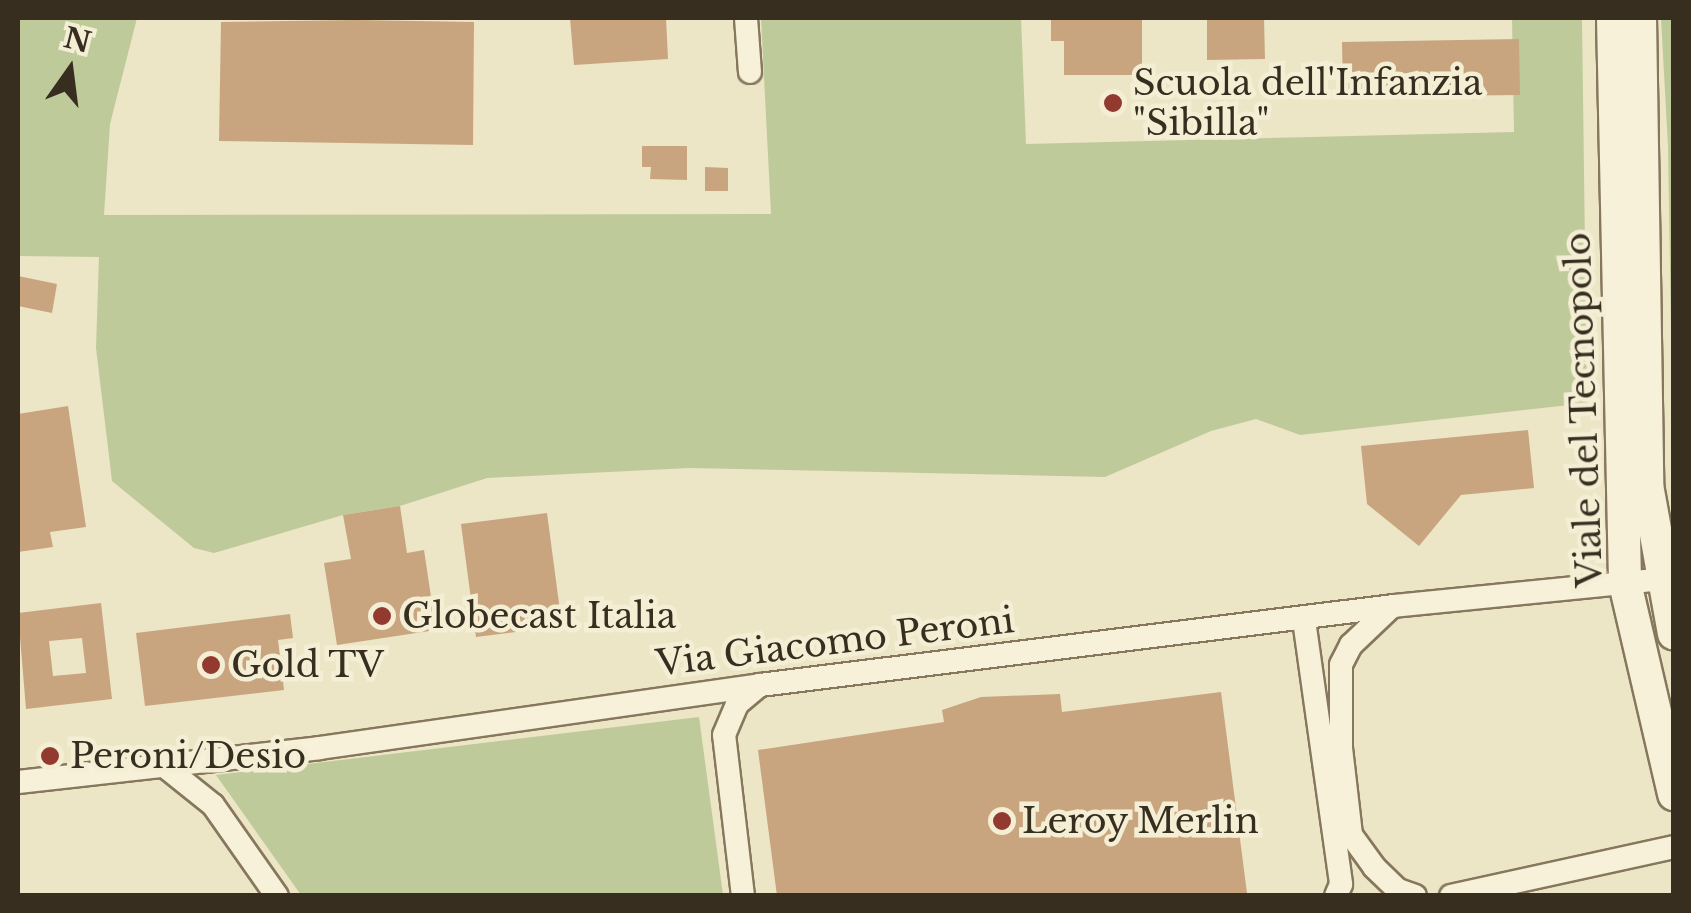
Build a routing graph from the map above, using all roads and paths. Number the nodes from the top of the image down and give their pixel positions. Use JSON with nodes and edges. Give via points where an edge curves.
{"nodes":[{"id":1,"x":746,"y":18,"type":"edge"},
{"id":2,"x":1613,"y":18,"type":"edge"},
{"id":3,"x":1640,"y":18,"type":"edge"},
{"id":4,"x":750,"y":72,"type":"dead end"},
{"id":5,"x":1662,"y":579,"type":"junction"},
{"id":6,"x":1626,"y":583,"type":"junction"},
{"id":7,"x":1393,"y":606,"type":"junction"},
{"id":8,"x":1304,"y":620,"type":"junction"},
{"id":9,"x":1674,"y":634,"type":"edge"},
{"id":10,"x":760,"y":685,"type":"junction"},
{"id":11,"x":163,"y":765,"type":"junction"},
{"id":12,"x":18,"y":782,"type":"edge"},
{"id":13,"x":1674,"y":794,"type":"edge"},
{"id":14,"x":1674,"y":847,"type":"edge"},
{"id":15,"x":276,"y":896,"type":"edge"},
{"id":16,"x":743,"y":896,"type":"edge"},
{"id":17,"x":1336,"y":896,"type":"edge"},
{"id":18,"x":1415,"y":896,"type":"edge"},
{"id":19,"x":1451,"y":896,"type":"edge"}],
"edges":[{"from":1,"to":4,"type":"street"},
{"from":2,"to":6,"type":"main road","name":"Viale del Tecnopolo"},
{"from":3,"to":5,"type":"main road","name":"Viale del Tecnopolo","via":[[1647,485]]},
{"from":5,"to":6,"type":"street","name":"Via Giacomo Peroni"},
{"from":5,"to":9,"type":"main road","name":"Viale del Tecnopolo"},
{"from":6,"to":7,"type":"street","name":"Via Giacomo Peroni"},
{"from":6,"to":13,"type":"main road","name":"Viale del Tecnopolo"},
{"from":7,"to":8,"type":"street","name":"Via Giacomo Peroni"},
{"from":7,"to":18,"type":"street","via":[[1340,664],[1341,748],[1351,835],[1398,890]]},
{"from":8,"to":10,"type":"street","name":"Via Giacomo Peroni"},
{"from":8,"to":17,"type":"street","via":[[1341,884]]},
{"from":10,"to":11,"type":"street","name":"Via Giacomo Peroni"},
{"from":10,"to":16,"type":"street","via":[[737,704],[724,735]]},
{"from":11,"to":12,"type":"street","name":"Via Giacomo Peroni"},
{"from":11,"to":15,"type":"street","via":[[213,805]]},
{"from":14,"to":19,"type":"street"}]}
